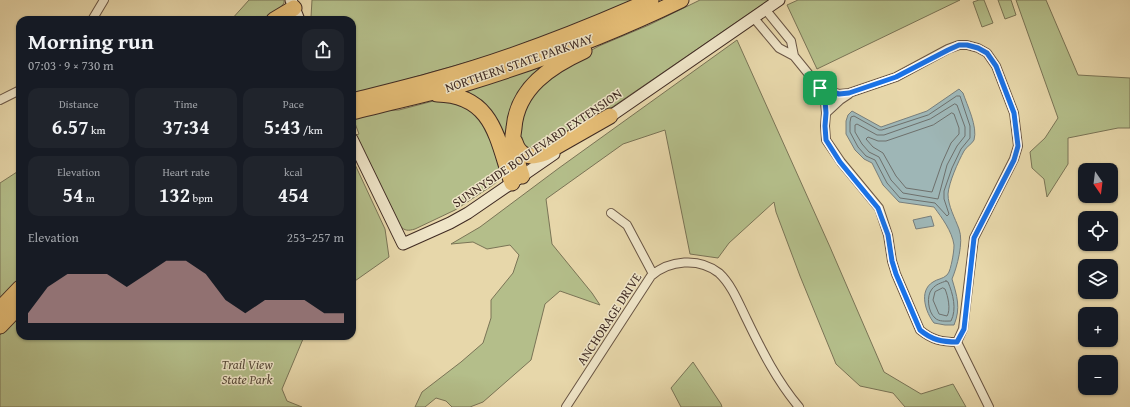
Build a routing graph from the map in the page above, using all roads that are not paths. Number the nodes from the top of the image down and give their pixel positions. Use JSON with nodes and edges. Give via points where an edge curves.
{"nodes":[{"id":1,"x":104,"y":0,"type":"edge"},
{"id":2,"x":651,"y":0,"type":"edge"},
{"id":3,"x":681,"y":0,"type":"edge"},
{"id":4,"x":779,"y":0,"type":"edge"},
{"id":5,"x":294,"y":9,"type":"edge"},
{"id":6,"x":765,"y":9,"type":"junction"},
{"id":7,"x":94,"y":16,"type":"edge"},
{"id":8,"x":281,"y":16,"type":"edge"},
{"id":9,"x":648,"y":16,"type":"junction"},
{"id":10,"x":753,"y":17,"type":"junction"},
{"id":11,"x":794,"y":56,"type":"junction"},
{"id":12,"x":820,"y":88,"type":"junction"},
{"id":13,"x":16,"y":92,"type":"edge"},
{"id":14,"x":849,"y":93,"type":"junction"},
{"id":15,"x":424,"y":95,"type":"junction"},
{"id":16,"x":0,"y":100,"type":"edge"},
{"id":17,"x":356,"y":100,"type":"edge"},
{"id":18,"x":356,"y":111,"type":"edge"},
{"id":19,"x":826,"y":113,"type":"junction"},
{"id":20,"x":610,"y":116,"type":"junction"},
{"id":21,"x":513,"y":136,"type":"junction"},
{"id":22,"x":356,"y":147,"type":"edge"},
{"id":23,"x":517,"y":179,"type":"junction"},
{"id":24,"x":611,"y":213,"type":"dead end"},
{"id":25,"x":653,"y":274,"type":"junction"},
{"id":26,"x":16,"y":292,"type":"edge"},
{"id":27,"x":16,"y":308,"type":"edge"},
{"id":28,"x":0,"y":309,"type":"edge"},
{"id":29,"x":0,"y":326,"type":"edge"},
{"id":30,"x":957,"y":342,"type":"junction"},
{"id":31,"x":566,"y":407,"type":"edge"},
{"id":32,"x":799,"y":407,"type":"edge"},
{"id":33,"x":988,"y":407,"type":"edge"}],
"edges":[{"from":1,"to":7,"type":"street"},
{"from":2,"to":17,"type":"highway","name":"NORTHERN STATE PARKWAY","via":[[562,38],[484,65]]},
{"from":3,"to":9,"type":"highway","name":"NORTHERN STATE PARKWAY"},
{"from":4,"to":6,"type":"main road","name":"SUNNYSIDE BOULEVARD EXTENSION"},
{"from":5,"to":8,"type":"highway"},
{"from":6,"to":10,"type":"main road","name":"SUNNYSIDE BOULEVARD EXTENSION"},
{"from":6,"to":11,"type":"street","via":[[791,41]]},
{"from":9,"to":15,"type":"highway","name":"NORTHERN STATE PARKWAY","via":[[518,66]]},
{"from":9,"to":21,"type":"highway","via":[[602,43],[556,65],[537,80],[523,98],[514,119]]},
{"from":10,"to":11,"type":"street","via":[[779,48]]},
{"from":10,"to":20,"type":"main road","name":"SUNNYSIDE BOULEVARD EXTENSION"},
{"from":11,"to":12,"type":"street"},
{"from":12,"to":14,"type":"street","via":[[839,94]]},
{"from":12,"to":19,"type":"street","via":[[825,100]]},
{"from":13,"to":16,"type":"street"},
{"from":14,"to":19,"type":"street"},
{"from":14,"to":30,"type":"street","via":[[896,77],[959,45],[978,48],[987,53],[998,71],[1014,113],[1018,146],[1014,160],[974,238],[964,329]]},
{"from":15,"to":18,"type":"highway","name":"NORTHERN STATE PARKWAY"},
{"from":15,"to":23,"type":"highway","via":[[446,94],[475,104],[490,122]]},
{"from":19,"to":30,"type":"street","via":[[826,140],[840,162],[878,208],[888,235],[896,274],[920,330],[937,341]]},
{"from":20,"to":21,"type":"highway","via":[[535,156],[519,152]]},
{"from":20,"to":23,"type":"main road","name":"SUNNYSIDE BOULEVARD EXTENSION"},
{"from":21,"to":23,"type":"highway"},
{"from":22,"to":23,"type":"main road","name":"SUNNYSIDE BOULEVARD EXTENSION","via":[[402,244],[462,216]]},
{"from":24,"to":25,"type":"street","via":[[627,225]]},
{"from":25,"to":31,"type":"street","name":"ANCHORAGE DRIVE"},
{"from":25,"to":32,"type":"street","name":"ANCHORAGE DRIVE","via":[[664,267],[687,262],[706,266],[719,274],[730,286],[782,386]]},
{"from":26,"to":28,"type":"highway"},
{"from":27,"to":29,"type":"highway"},
{"from":30,"to":33,"type":"street"}]}
